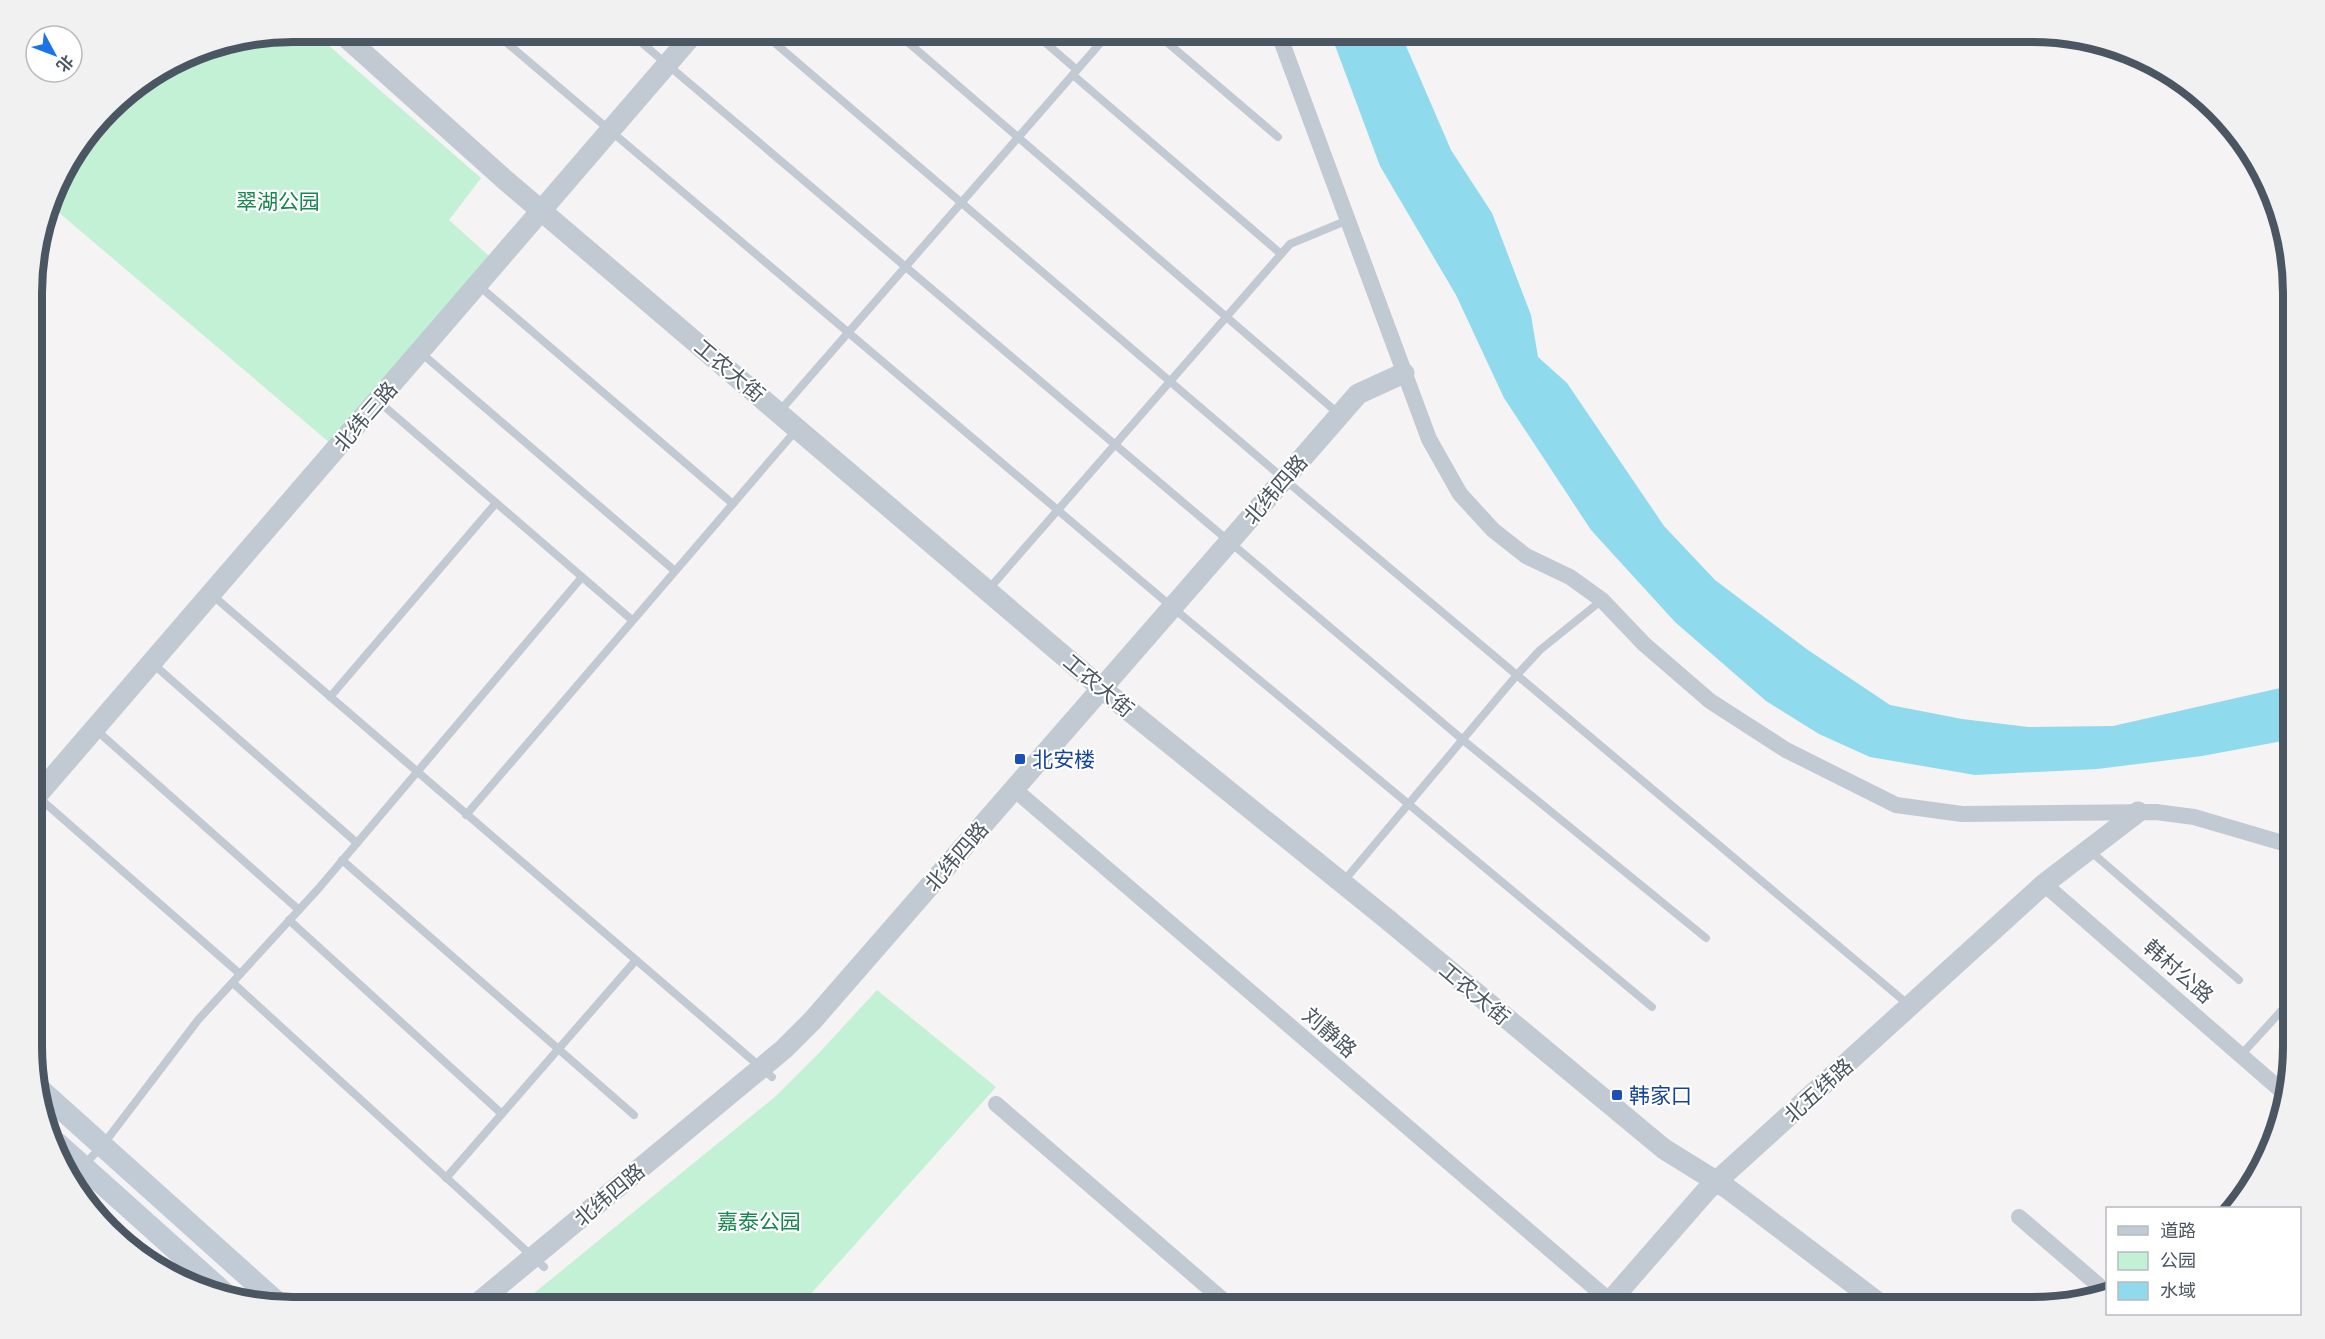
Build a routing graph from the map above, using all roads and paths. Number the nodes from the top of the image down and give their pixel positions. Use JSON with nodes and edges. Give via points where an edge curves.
{"nodes":[{"id":1,"x":351,"y":42,"type":"edge"},
{"id":2,"x":506,"y":42,"type":"edge"},
{"id":3,"x":641,"y":42,"type":"edge"},
{"id":4,"x":686,"y":42,"type":"edge"},
{"id":5,"x":774,"y":42,"type":"edge"},
{"id":6,"x":908,"y":42,"type":"edge"},
{"id":7,"x":1044,"y":42,"type":"edge"},
{"id":8,"x":1101,"y":42,"type":"edge"},
{"id":9,"x":1167,"y":42,"type":"edge"},
{"id":10,"x":1282,"y":42,"type":"edge"},
{"id":11,"x":667,"y":64,"type":"junction"},
{"id":12,"x":1075,"y":72,"type":"junction"},
{"id":13,"x":609,"y":131,"type":"junction"},
{"id":14,"x":1278,"y":137,"type":"dead end"},
{"id":15,"x":1018,"y":138,"type":"junction"},
{"id":16,"x":962,"y":202,"type":"junction"},
{"id":17,"x":541,"y":211,"type":"junction"},
{"id":18,"x":1348,"y":220,"type":"junction"},
{"id":19,"x":1281,"y":254,"type":"junction"},
{"id":20,"x":905,"y":267,"type":"junction"},
{"id":21,"x":478,"y":284,"type":"junction"},
{"id":22,"x":1225,"y":318,"type":"junction"},
{"id":23,"x":847,"y":333,"type":"junction"},
{"id":24,"x":420,"y":351,"type":"junction"},
{"id":25,"x":1404,"y":373,"type":"junction"},
{"id":26,"x":1171,"y":380,"type":"junction"},
{"id":27,"x":377,"y":401,"type":"junction"},
{"id":28,"x":779,"y":412,"type":"junction"},
{"id":29,"x":1340,"y":415,"type":"junction"},
{"id":30,"x":798,"y":428,"type":"junction"},
{"id":31,"x":1115,"y":444,"type":"junction"},
{"id":32,"x":1284,"y":479,"type":"junction"},
{"id":33,"x":496,"y":503,"type":"junction"},
{"id":34,"x":733,"y":504,"type":"junction"},
{"id":35,"x":1057,"y":511,"type":"junction"},
{"id":36,"x":1230,"y":542,"type":"junction"},
{"id":37,"x":675,"y":571,"type":"junction"},
{"id":38,"x":582,"y":577,"type":"junction"},
{"id":39,"x":988,"y":590,"type":"junction"},
{"id":40,"x":211,"y":594,"type":"junction"},
{"id":41,"x":1602,"y":600,"type":"junction"},
{"id":42,"x":1172,"y":608,"type":"junction"},
{"id":43,"x":632,"y":621,"type":"junction"},
{"id":44,"x":152,"y":663,"type":"junction"},
{"id":45,"x":1516,"y":676,"type":"junction"},
{"id":46,"x":1104,"y":696,"type":"junction"},
{"id":47,"x":330,"y":697,"type":"junction"},
{"id":48,"x":95,"y":729,"type":"junction"},
{"id":49,"x":1463,"y":740,"type":"junction"},
{"id":50,"x":416,"y":772,"type":"junction"},
{"id":51,"x":42,"y":790,"type":"edge"},
{"id":52,"x":1019,"y":793,"type":"junction"},
{"id":53,"x":42,"y":804,"type":"edge"},
{"id":54,"x":1408,"y":805,"type":"junction"},
{"id":55,"x":2138,"y":812,"type":"junction"},
{"id":56,"x":466,"y":815,"type":"junction"},
{"id":57,"x":357,"y":843,"type":"junction"},
{"id":58,"x":2283,"y":843,"type":"edge"},
{"id":59,"x":2089,"y":849,"type":"junction"},
{"id":60,"x":342,"y":860,"type":"junction"},
{"id":61,"x":1342,"y":883,"type":"junction"},
{"id":62,"x":2044,"y":884,"type":"junction"},
{"id":63,"x":299,"y":910,"type":"junction"},
{"id":64,"x":290,"y":920,"type":"junction"},
{"id":65,"x":1706,"y":939,"type":"dead end"},
{"id":66,"x":636,"y":960,"type":"junction"},
{"id":67,"x":240,"y":974,"type":"junction"},
{"id":68,"x":2238,"y":980,"type":"dead end"},
{"id":69,"x":233,"y":982,"type":"junction"},
{"id":70,"x":1910,"y":1006,"type":"junction"},
{"id":71,"x":1652,"y":1007,"type":"dead end"},
{"id":72,"x":2283,"y":1009,"type":"edge"},
{"id":73,"x":2280,"y":1012,"type":"junction"},
{"id":74,"x":2283,"y":1015,"type":"edge"},
{"id":75,"x":559,"y":1049,"type":"junction"},
{"id":76,"x":2241,"y":1055,"type":"junction"},
{"id":77,"x":767,"y":1072,"type":"junction"},
{"id":78,"x":2279,"y":1089,"type":"edge"},
{"id":79,"x":47,"y":1096,"type":"edge"},
{"id":80,"x":996,"y":1104,"type":"dead end"},
{"id":81,"x":502,"y":1114,"type":"junction"},
{"id":82,"x":634,"y":1115,"type":"dead end"},
{"id":83,"x":102,"y":1146,"type":"junction"},
{"id":84,"x":65,"y":1150,"type":"edge"},
{"id":85,"x":83,"y":1166,"type":"junction"},
{"id":86,"x":446,"y":1178,"type":"junction"},
{"id":87,"x":1717,"y":1189,"type":"junction"},
{"id":88,"x":2019,"y":1217,"type":"dead end"},
{"id":89,"x":538,"y":1262,"type":"junction"},
{"id":90,"x":215,"y":1285,"type":"edge"},
{"id":91,"x":2101,"y":1287,"type":"edge"},
{"id":92,"x":269,"y":1296,"type":"edge"},
{"id":93,"x":487,"y":1297,"type":"edge"},
{"id":94,"x":505,"y":1297,"type":"edge"},
{"id":95,"x":1219,"y":1297,"type":"edge"},
{"id":96,"x":1603,"y":1297,"type":"edge"},
{"id":97,"x":1621,"y":1297,"type":"edge"},
{"id":98,"x":1870,"y":1297,"type":"edge"}],
"edges":[{"from":1,"to":17,"type":"street","name":"工农大街"},
{"from":2,"to":13,"type":"lane"},
{"from":3,"to":11,"type":"lane"},
{"from":4,"to":11,"type":"street","name":"北纬三路"},
{"from":5,"to":16,"type":"lane"},
{"from":6,"to":15,"type":"lane"},
{"from":7,"to":12,"type":"lane"},
{"from":8,"to":12,"type":"lane"},
{"from":9,"to":14,"type":"lane"},
{"from":10,"to":18,"type":"street"},
{"from":11,"to":13,"type":"street","name":"北纬三路"},
{"from":11,"to":20,"type":"lane"},
{"from":12,"to":15,"type":"lane"},
{"from":12,"to":19,"type":"lane"},
{"from":13,"to":17,"type":"street","name":"北纬三路"},
{"from":13,"to":23,"type":"lane"},
{"from":15,"to":16,"type":"lane"},
{"from":15,"to":22,"type":"lane"},
{"from":16,"to":20,"type":"lane"},
{"from":16,"to":26,"type":"lane"},
{"from":17,"to":21,"type":"street","name":"北纬三路"},
{"from":17,"to":28,"type":"street","name":"工农大街"},
{"from":18,"to":19,"type":"lane","via":[[1290,244]]},
{"from":18,"to":25,"type":"street"},
{"from":19,"to":22,"type":"lane"},
{"from":20,"to":23,"type":"lane"},
{"from":20,"to":31,"type":"lane"},
{"from":21,"to":24,"type":"street","name":"北纬三路"},
{"from":21,"to":34,"type":"lane"},
{"from":22,"to":26,"type":"lane"},
{"from":22,"to":29,"type":"lane"},
{"from":23,"to":28,"type":"lane"},
{"from":23,"to":35,"type":"lane"},
{"from":24,"to":27,"type":"street","name":"北纬三路"},
{"from":24,"to":37,"type":"lane"},
{"from":25,"to":29,"type":"street","name":"北纬四路","via":[[1358,394]]},
{"from":25,"to":41,"type":"street","via":[[1429,439],[1460,494],[1492,530],[1526,556],[1570,577]]},
{"from":26,"to":31,"type":"lane"},
{"from":26,"to":32,"type":"lane"},
{"from":27,"to":33,"type":"lane"},
{"from":27,"to":40,"type":"street","name":"北纬三路"},
{"from":28,"to":30,"type":"street","name":"工农大街"},
{"from":29,"to":32,"type":"street","name":"北纬四路"},
{"from":30,"to":34,"type":"lane"},
{"from":30,"to":39,"type":"street","name":"工农大街"},
{"from":31,"to":35,"type":"lane"},
{"from":31,"to":36,"type":"lane"},
{"from":32,"to":36,"type":"street","name":"北纬四路"},
{"from":32,"to":45,"type":"lane"},
{"from":33,"to":38,"type":"lane"},
{"from":33,"to":47,"type":"lane"},
{"from":34,"to":37,"type":"lane"},
{"from":35,"to":39,"type":"lane"},
{"from":35,"to":42,"type":"lane"},
{"from":36,"to":42,"type":"street","name":"北纬四路"},
{"from":36,"to":49,"type":"lane"},
{"from":37,"to":43,"type":"lane"},
{"from":38,"to":43,"type":"lane"},
{"from":38,"to":50,"type":"lane"},
{"from":39,"to":46,"type":"street","name":"工农大街"},
{"from":40,"to":44,"type":"street","name":"北纬三路"},
{"from":40,"to":47,"type":"lane"},
{"from":41,"to":45,"type":"lane","via":[[1540,650]]},
{"from":41,"to":55,"type":"street","via":[[1644,644],[1710,700],[1786,750],[1896,805],[1962,814]]},
{"from":42,"to":46,"type":"street","name":"北纬四路"},
{"from":42,"to":54,"type":"lane"},
{"from":43,"to":56,"type":"lane"},
{"from":44,"to":48,"type":"street","name":"北纬三路"},
{"from":44,"to":57,"type":"lane"},
{"from":45,"to":49,"type":"lane"},
{"from":45,"to":70,"type":"lane"},
{"from":46,"to":52,"type":"street","name":"北纬四路"},
{"from":46,"to":61,"type":"street","name":"工农大街"},
{"from":46,"to":87,"type":"street","name":"工农大街","via":[[1612,1124],[1655,1157]]},
{"from":47,"to":50,"type":"lane"},
{"from":48,"to":51,"type":"street","name":"北纬三路"},
{"from":48,"to":63,"type":"lane"},
{"from":49,"to":54,"type":"lane"},
{"from":49,"to":65,"type":"lane"},
{"from":50,"to":56,"type":"lane"},
{"from":50,"to":57,"type":"lane"},
{"from":52,"to":77,"type":"street","name":"北纬四路","via":[[824,1026]]},
{"from":52,"to":96,"type":"street","name":"刘静路"},
{"from":53,"to":67,"type":"lane"},
{"from":54,"to":61,"type":"lane"},
{"from":54,"to":71,"type":"lane"},
{"from":55,"to":58,"type":"street","via":[[2194,817]]},
{"from":55,"to":59,"type":"street","name":"北五纬路"},
{"from":56,"to":66,"type":"lane"},
{"from":57,"to":60,"type":"lane"},
{"from":59,"to":62,"type":"street","name":"北五纬路"},
{"from":59,"to":68,"type":"lane"},
{"from":60,"to":63,"type":"lane"},
{"from":60,"to":75,"type":"lane"},
{"from":61,"to":87,"type":"street","name":"工农大街"},
{"from":62,"to":70,"type":"street","name":"北五纬路"},
{"from":62,"to":76,"type":"street","name":"韩村公路"},
{"from":63,"to":64,"type":"lane"},
{"from":64,"to":67,"type":"lane"},
{"from":64,"to":81,"type":"lane"},
{"from":66,"to":75,"type":"lane"},
{"from":66,"to":77,"type":"lane"},
{"from":67,"to":69,"type":"lane"},
{"from":69,"to":83,"type":"lane","via":[[198,1020]]},
{"from":69,"to":86,"type":"lane"},
{"from":70,"to":87,"type":"street","name":"北五纬路"},
{"from":72,"to":73,"type":"lane"},
{"from":73,"to":74,"type":"lane"},
{"from":73,"to":76,"type":"lane"},
{"from":75,"to":81,"type":"lane"},
{"from":75,"to":82,"type":"lane"},
{"from":76,"to":78,"type":"street","name":"韩村公路"},
{"from":77,"to":89,"type":"street","name":"北纬四路"},
{"from":79,"to":83,"type":"main road"},
{"from":80,"to":95,"type":"street"},
{"from":81,"to":86,"type":"lane"},
{"from":83,"to":85,"type":"lane"},
{"from":83,"to":92,"type":"main road"},
{"from":84,"to":85,"type":"main road"},
{"from":85,"to":90,"type":"main road"},
{"from":86,"to":89,"type":"lane"},
{"from":87,"to":97,"type":"street","name":"北五纬路"},
{"from":87,"to":98,"type":"street","name":"工农大街"},
{"from":88,"to":91,"type":"street"},
{"from":89,"to":93,"type":"street","name":"北纬四路"},
{"from":89,"to":94,"type":"street","name":"北纬四路"}]}
